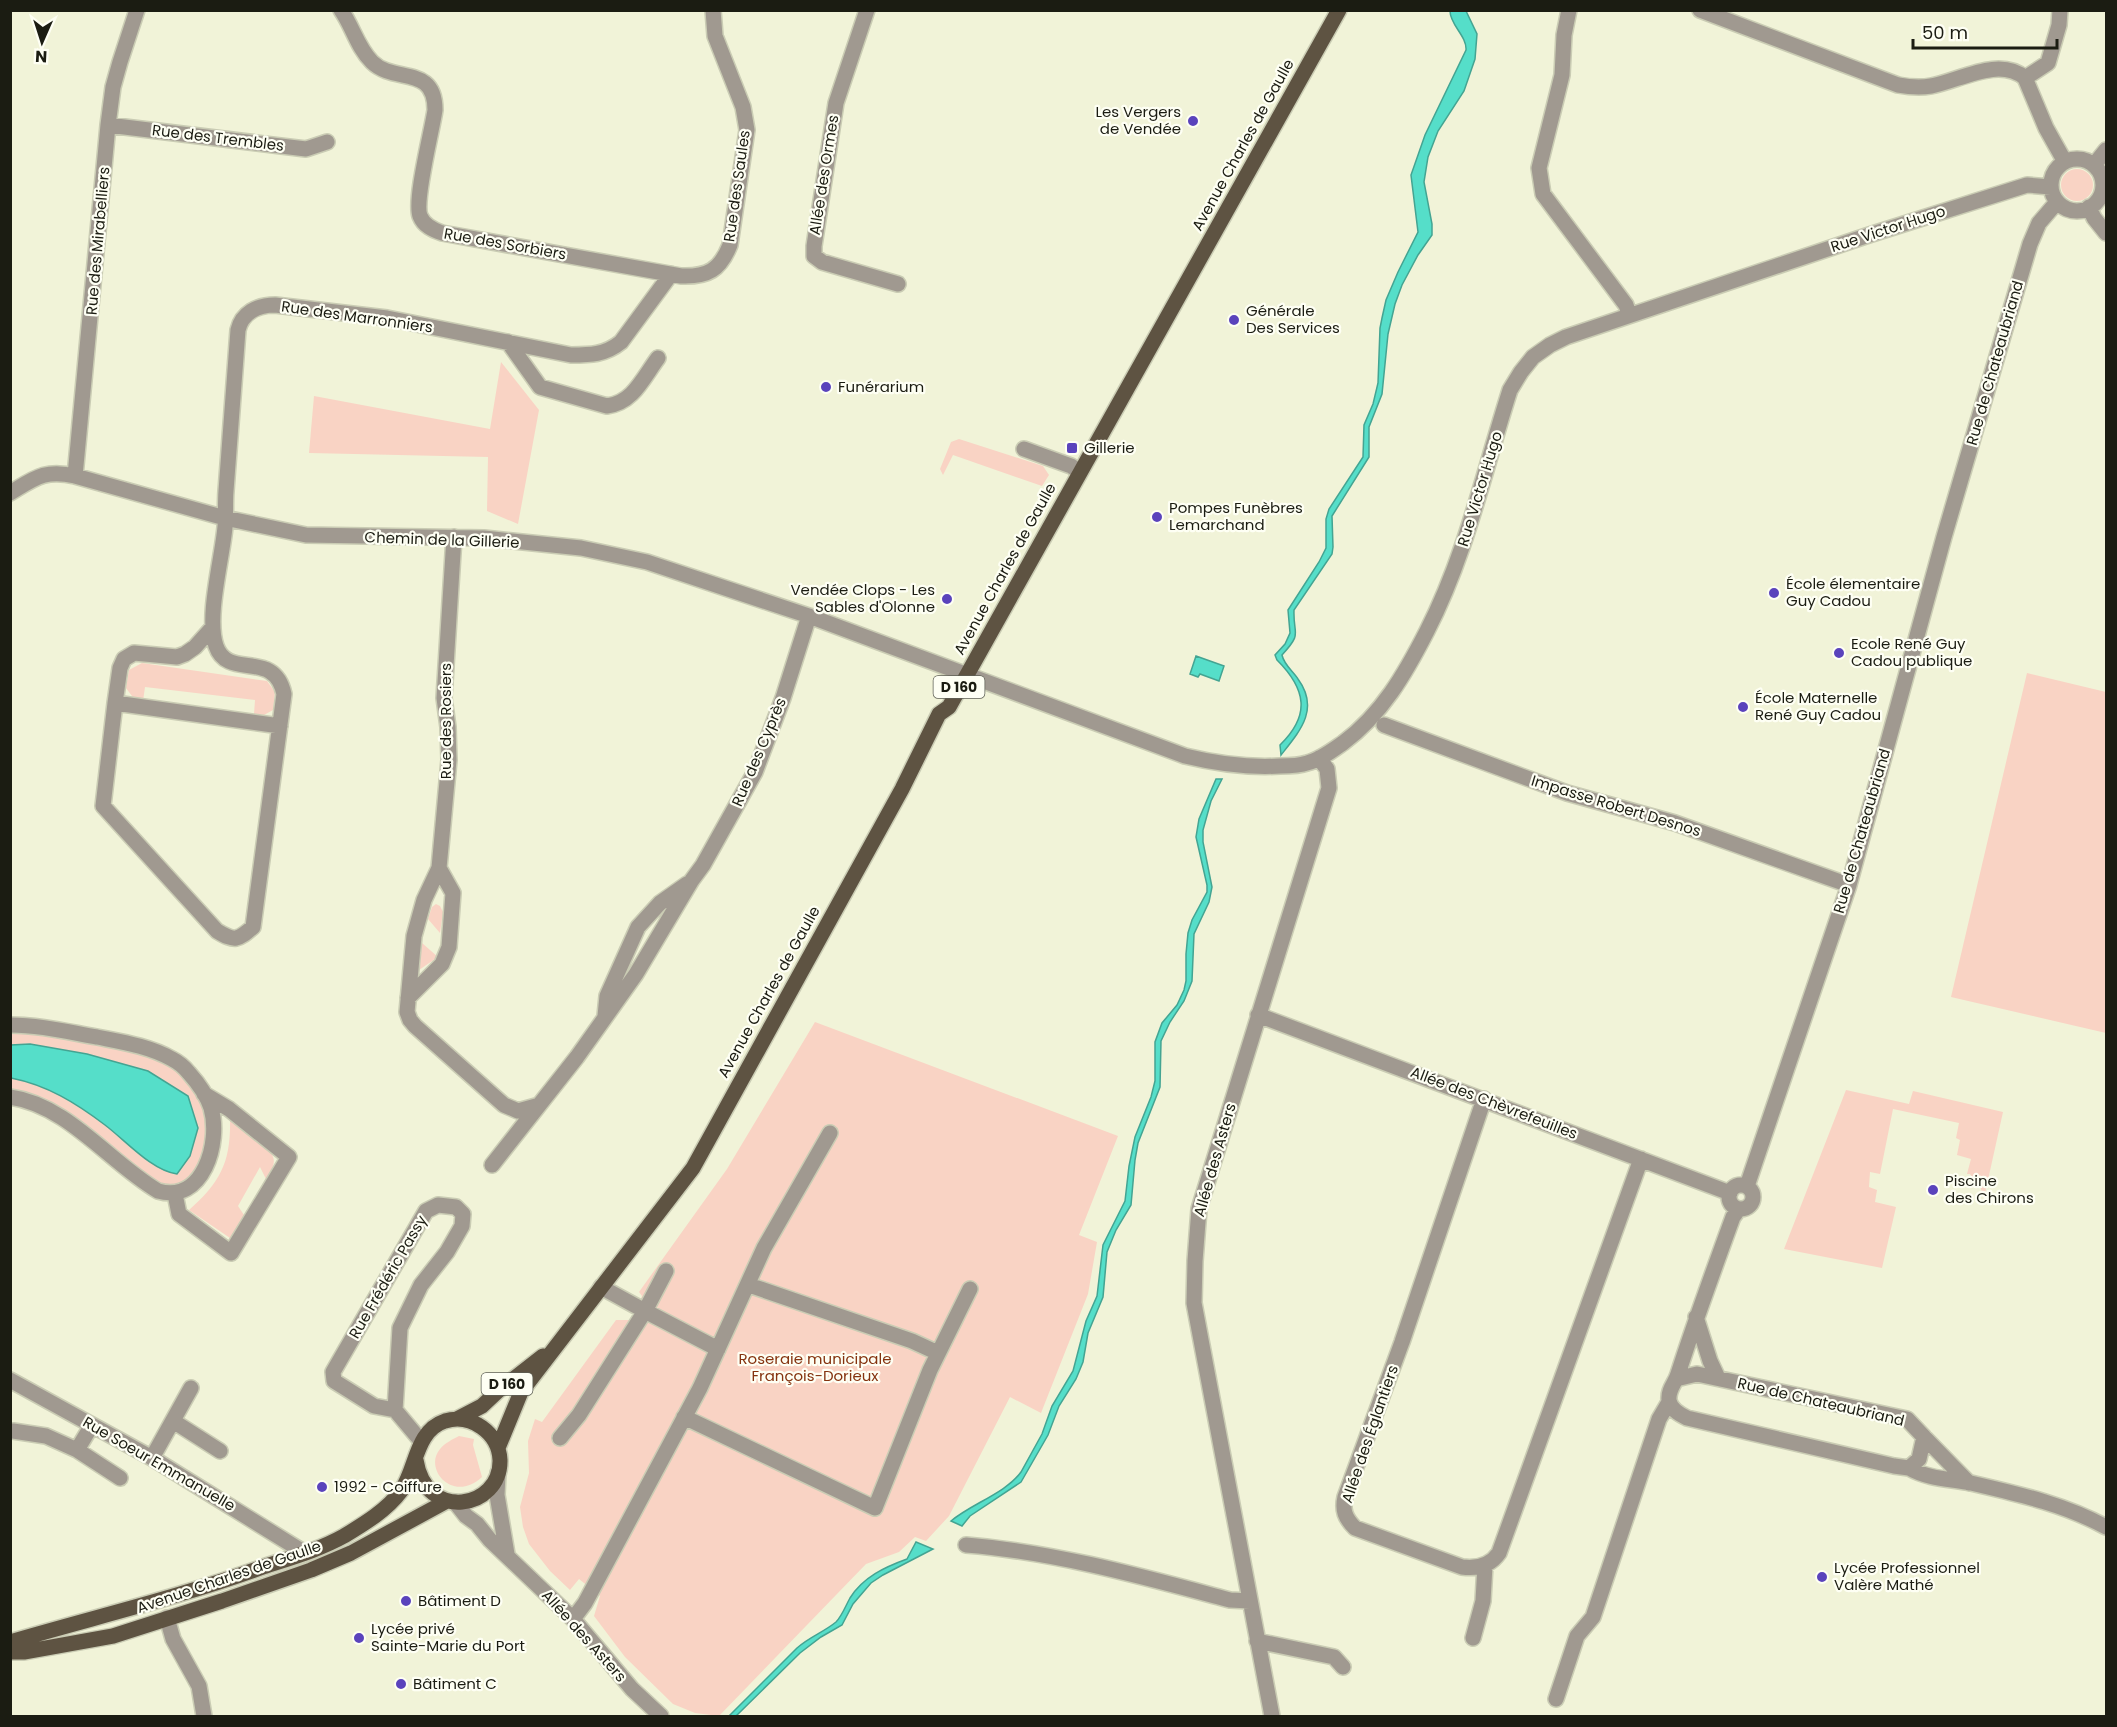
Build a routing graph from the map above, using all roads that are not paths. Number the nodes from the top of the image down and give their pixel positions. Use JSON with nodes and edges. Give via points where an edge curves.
{"nodes":[{"id":1,"x":137,"y":10,"type":"edge"},
{"id":2,"x":342,"y":10,"type":"edge"},
{"id":3,"x":867,"y":10,"type":"edge"},
{"id":4,"x":1339,"y":10,"type":"edge"},
{"id":5,"x":1569,"y":10,"type":"edge"},
{"id":6,"x":1700,"y":10,"type":"edge"},
{"id":7,"x":2060,"y":10,"type":"edge"},
{"id":8,"x":712,"y":16,"type":"edge"},
{"id":9,"x":2025,"y":78,"type":"junction"},
{"id":10,"x":108,"y":125,"type":"junction"},
{"id":11,"x":327,"y":142,"type":"dead end"},
{"id":12,"x":2106,"y":150,"type":"edge"},
{"id":13,"x":2065,"y":162,"type":"junction"},
{"id":14,"x":2094,"y":165,"type":"junction"},
{"id":15,"x":2051,"y":187,"type":"junction"},
{"id":16,"x":2057,"y":202,"type":"junction"},
{"id":17,"x":2089,"y":207,"type":"junction"},
{"id":18,"x":2106,"y":233,"type":"edge"},
{"id":19,"x":671,"y":274,"type":"junction"},
{"id":20,"x":898,"y":284,"type":"dead end"},
{"id":21,"x":1629,"y":314,"type":"junction"},
{"id":22,"x":508,"y":342,"type":"junction"},
{"id":23,"x":658,"y":358,"type":"dead end"},
{"id":24,"x":1024,"y":449,"type":"dead end"},
{"id":25,"x":1080,"y":472,"type":"junction"},
{"id":26,"x":75,"y":476,"type":"junction"},
{"id":27,"x":10,"y":493,"type":"edge"},
{"id":28,"x":225,"y":518,"type":"junction"},
{"id":29,"x":454,"y":537,"type":"junction"},
{"id":30,"x":809,"y":616,"type":"junction"},
{"id":31,"x":212,"y":628,"type":"junction"},
{"id":32,"x":967,"y":673,"type":"junction"},
{"id":33,"x":115,"y":703,"type":"junction"},
{"id":34,"x":1384,"y":725,"type":"dead end"},
{"id":35,"x":280,"y":726,"type":"junction"},
{"id":36,"x":1319,"y":758,"type":"junction"},
{"id":37,"x":439,"y":868,"type":"junction"},
{"id":38,"x":692,"y":880,"type":"junction"},
{"id":39,"x":1849,"y":885,"type":"junction"},
{"id":40,"x":408,"y":998,"type":"junction"},
{"id":41,"x":1258,"y":1015,"type":"junction"},
{"id":42,"x":605,"y":1017,"type":"junction"},
{"id":43,"x":10,"y":1025,"type":"edge"},
{"id":44,"x":204,"y":1094,"type":"junction"},
{"id":45,"x":10,"y":1097,"type":"edge"},
{"id":46,"x":1484,"y":1099,"type":"junction"},
{"id":47,"x":536,"y":1106,"type":"junction"},
{"id":48,"x":830,"y":1133,"type":"dead end"},
{"id":49,"x":1641,"y":1159,"type":"junction"},
{"id":50,"x":492,"y":1165,"type":"dead end"},
{"id":51,"x":1747,"y":1186,"type":"junction"},
{"id":52,"x":1730,"y":1193,"type":"junction"},
{"id":53,"x":175,"y":1194,"type":"junction"},
{"id":54,"x":1738,"y":1209,"type":"junction"},
{"id":55,"x":666,"y":1271,"type":"dead end"},
{"id":56,"x":749,"y":1285,"type":"junction"},
{"id":57,"x":601,"y":1287,"type":"junction"},
{"id":58,"x":970,"y":1289,"type":"dead end"},
{"id":59,"x":645,"y":1311,"type":"junction"},
{"id":60,"x":1696,"y":1317,"type":"junction"},
{"id":61,"x":555,"y":1347,"type":"junction"},
{"id":62,"x":718,"y":1349,"type":"junction"},
{"id":63,"x":938,"y":1353,"type":"junction"},
{"id":64,"x":1676,"y":1378,"type":"junction"},
{"id":65,"x":1718,"y":1378,"type":"junction"},
{"id":66,"x":10,"y":1380,"type":"edge"},
{"id":67,"x":191,"y":1388,"type":"dead end"},
{"id":68,"x":1669,"y":1402,"type":"junction"},
{"id":69,"x":395,"y":1410,"type":"junction"},
{"id":70,"x":684,"y":1417,"type":"junction"},
{"id":71,"x":457,"y":1419,"type":"junction"},
{"id":72,"x":173,"y":1421,"type":"junction"},
{"id":73,"x":92,"y":1425,"type":"junction"},
{"id":74,"x":14,"y":1431,"type":"dead end"},
{"id":75,"x":1924,"y":1437,"type":"junction"},
{"id":76,"x":560,"y":1438,"type":"dead end"},
{"id":77,"x":421,"y":1441,"type":"junction"},
{"id":78,"x":498,"y":1448,"type":"junction"},
{"id":79,"x":77,"y":1450,"type":"junction"},
{"id":80,"x":219,"y":1451,"type":"dead end"},
{"id":81,"x":152,"y":1458,"type":"junction"},
{"id":82,"x":416,"y":1460,"type":"junction"},
{"id":83,"x":1909,"y":1468,"type":"junction"},
{"id":84,"x":498,"y":1473,"type":"junction"},
{"id":85,"x":120,"y":1478,"type":"dead end"},
{"id":86,"x":1969,"y":1483,"type":"junction"},
{"id":87,"x":451,"y":1502,"type":"junction"},
{"id":88,"x":2106,"y":1527,"type":"edge"},
{"id":89,"x":966,"y":1545,"type":"dead end"},
{"id":90,"x":305,"y":1552,"type":"junction"},
{"id":91,"x":507,"y":1554,"type":"junction"},
{"id":92,"x":1485,"y":1565,"type":"junction"},
{"id":93,"x":1250,"y":1601,"type":"junction"},
{"id":94,"x":167,"y":1618,"type":"junction"},
{"id":95,"x":573,"y":1619,"type":"junction"},
{"id":96,"x":1473,"y":1638,"type":"dead end"},
{"id":97,"x":1257,"y":1641,"type":"junction"},
{"id":98,"x":10,"y":1642,"type":"edge"},
{"id":99,"x":10,"y":1652,"type":"edge"},
{"id":100,"x":1343,"y":1667,"type":"dead end"},
{"id":101,"x":1556,"y":1699,"type":"dead end"},
{"id":102,"x":204,"y":1716,"type":"edge"},
{"id":103,"x":661,"y":1716,"type":"edge"},
{"id":104,"x":1272,"y":1716,"type":"edge"}],
"edges":[{"from":1,"to":10,"type":"street","name":"Rue des Mirabelliers","via":[[120,62]]},
{"from":2,"to":19,"type":"street","name":"Rue des Sorbiers","via":[[374,65],[422,80],[435,98],[419,200],[420,216],[428,227],[442,233]]},
{"from":3,"to":20,"type":"street","name":"Allée des Ormes","via":[[836,103],[814,256],[822,262]]},
{"from":4,"to":25,"type":"main road","name":"Avenue Charles de Gaulle","number":"D 160"},
{"from":5,"to":21,"type":"street","via":[[1562,75],[1539,168],[1540,185]]},
{"from":6,"to":9,"type":"street","via":[[1898,86],[1931,86],[2002,69]]},
{"from":7,"to":9,"type":"street","via":[[2048,63]]},
{"from":8,"to":19,"type":"street","name":"Rue des Saules","via":[[715,36],[744,107],[747,130],[730,245],[724,261],[705,274]]},
{"from":9,"to":13,"type":"street"},
{"from":10,"to":11,"type":"street","name":"Rue des Trembles","via":[[306,149]]},
{"from":10,"to":26,"type":"street","name":"Rue des Mirabelliers"},
{"from":12,"to":14,"type":"street"},
{"from":13,"to":14,"type":"street","via":[[2080,159]]},
{"from":13,"to":15,"type":"street","via":[[2054,172]]},
{"from":14,"to":17,"type":"street","via":[[2100,171],[2103,187],[2101,196]]},
{"from":15,"to":16,"type":"street"},
{"from":15,"to":21,"type":"street","name":"Rue Victor Hugo","via":[[2027,185]]},
{"from":16,"to":17,"type":"street","via":[[2072,210]]},
{"from":16,"to":39,"type":"street","name":"Rue de Chateaubriand","via":[[2039,223],[2030,244],[1947,526]]},
{"from":17,"to":18,"type":"street"},
{"from":19,"to":22,"type":"street","name":"Rue des Marronniers","via":[[612,350],[570,355]]},
{"from":21,"to":36,"type":"street","name":"Rue Victor Hugo","via":[[1550,345],[1521,372],[1510,390],[1454,572],[1414,658],[1371,720]]},
{"from":22,"to":23,"type":"street","via":[[540,387],[607,406],[628,400]]},
{"from":22,"to":28,"type":"street","name":"Rue des Marronniers","via":[[387,318],[274,305],[253,310],[243,317],[238,330]]},
{"from":24,"to":25,"type":"street"},
{"from":25,"to":32,"type":"main road","name":"Avenue Charles de Gaulle","number":"D 160"},
{"from":26,"to":27,"type":"street","name":"Chemin de la Gillerie","via":[[39,475]]},
{"from":26,"to":28,"type":"street","name":"Chemin de la Gillerie"},
{"from":28,"to":29,"type":"street","name":"Chemin de la Gillerie","via":[[328,537]]},
{"from":28,"to":31,"type":"street","name":"Rue des Marronniers"},
{"from":29,"to":30,"type":"street","name":"Chemin de la Gillerie","via":[[581,548],[625,556]]},
{"from":29,"to":37,"type":"street","name":"Rue des Rosiers","via":[[444,698],[449,760]]},
{"from":30,"to":32,"type":"street","name":"Chemin de la Gillerie"},
{"from":30,"to":38,"type":"street","name":"Rue des Cyprès","via":[[754,772]]},
{"from":31,"to":33,"type":"street","via":[[195,647],[177,657],[128,655],[120,668]]},
{"from":31,"to":35,"type":"street","via":[[216,646],[226,661],[276,674],[284,694]]},
{"from":32,"to":36,"type":"street","name":"Rue Victor Hugo","via":[[1185,756],[1261,767],[1308,763]]},
{"from":32,"to":57,"type":"main road","name":"Avenue Charles de Gaulle","number":"D 160","via":[[949,707],[939,714],[902,789],[693,1168]]},
{"from":33,"to":35,"type":"street"},
{"from":33,"to":35,"type":"street","via":[[103,806],[217,931],[230,939],[240,938],[253,927]]},
{"from":34,"to":39,"type":"street","name":"Impasse Robert Desnos","via":[[1567,793],[1675,823]]},
{"from":36,"to":41,"type":"street","name":"Allée des Asters","via":[[1327,770],[1329,788]]},
{"from":37,"to":40,"type":"street","name":"Rue des Rosiers","via":[[424,900],[414,936]]},
{"from":37,"to":40,"type":"street","via":[[453,893],[449,947],[442,964]]},
{"from":38,"to":42,"type":"street","name":"Rue des Cyprès","via":[[636,974]]},
{"from":38,"to":42,"type":"street","name":"Rue des Cyprès","via":[[660,903],[638,927],[607,996]]},
{"from":39,"to":51,"type":"street","name":"Rue de Chateaubriand"},
{"from":40,"to":47,"type":"street","name":"Rue des Rosiers","via":[[407,1012],[415,1026],[504,1105],[518,1111]]},
{"from":41,"to":46,"type":"street","name":"Allée des Chèvrefeuilles"},
{"from":41,"to":93,"type":"street","name":"Allée des Asters","via":[[1199,1209],[1194,1285],[1194,1303]]},
{"from":42,"to":47,"type":"street","name":"Rue des Cyprès"},
{"from":43,"to":44,"type":"street","via":[[36,1025],[136,1045],[172,1059],[189,1072]]},
{"from":44,"to":53,"type":"street","via":[[211,1109],[213,1130],[207,1165],[189,1189]]},
{"from":44,"to":53,"type":"street","via":[[289,1157],[231,1253],[179,1214]]},
{"from":45,"to":53,"type":"street","via":[[60,1116],[147,1185]]},
{"from":46,"to":49,"type":"street","name":"Allée des Chèvrefeuilles"},
{"from":46,"to":92,"type":"street","name":"Allée des Églantiers","via":[[1343,1506],[1344,1515],[1355,1528],[1462,1567]]},
{"from":47,"to":50,"type":"street","name":"Rue des Cyprès"},
{"from":48,"to":56,"type":"street","via":[[764,1248]]},
{"from":49,"to":52,"type":"street","name":"Allée des Chèvrefeuilles"},
{"from":49,"to":92,"type":"street","via":[[1498,1553]]},
{"from":51,"to":52,"type":"street","via":[[1735,1186]]},
{"from":51,"to":54,"type":"street","via":[[1754,1195],[1752,1203]]},
{"from":52,"to":54,"type":"street","via":[[1732,1204]]},
{"from":54,"to":60,"type":"street"},
{"from":55,"to":59,"type":"street"},
{"from":56,"to":62,"type":"street"},
{"from":56,"to":63,"type":"street"},
{"from":57,"to":59,"type":"street"},
{"from":57,"to":61,"type":"main road","name":"Avenue Charles de Gaulle","number":"D 160"},
{"from":58,"to":63,"type":"street"},
{"from":59,"to":62,"type":"street"},
{"from":59,"to":76,"type":"street"},
{"from":60,"to":64,"type":"street"},
{"from":60,"to":65,"type":"street"},
{"from":61,"to":71,"type":"main road","name":"Avenue Charles de Gaulle","number":"D 160","via":[[482,1406]]},
{"from":61,"to":78,"type":"main road","name":"Avenue Charles de Gaulle","number":"D 160","via":[[521,1392]]},
{"from":62,"to":70,"type":"street"},
{"from":63,"to":70,"type":"street","via":[[875,1508]]},
{"from":64,"to":65,"type":"street","name":"Rue de Chateaubriand","via":[[1697,1374]]},
{"from":64,"to":68,"type":"street","via":[[1669,1388]]},
{"from":65,"to":75,"type":"street","name":"Rue de Chateaubriand","via":[[1907,1419]]},
{"from":66,"to":73,"type":"street","name":"Rue Soeur Emmanuelle"},
{"from":67,"to":72,"type":"street"},
{"from":68,"to":83,"type":"street","via":[[1688,1418]]},
{"from":68,"to":101,"type":"street","via":[[1659,1419],[1593,1617],[1577,1635]]},
{"from":69,"to":69,"type":"street","name":"Rue Frédéric Passy","via":[[400,1328],[421,1285],[462,1226],[463,1214],[456,1207],[438,1204],[426,1211],[333,1372],[334,1381],[374,1406]]},
{"from":69,"to":77,"type":"street"},
{"from":70,"to":95,"type":"street"},
{"from":71,"to":77,"type":"main road","via":[[436,1425]]},
{"from":71,"to":78,"type":"main road","via":[[482,1427]]},
{"from":72,"to":80,"type":"street"},
{"from":72,"to":81,"type":"street"},
{"from":73,"to":79,"type":"street"},
{"from":73,"to":81,"type":"street","name":"Rue Soeur Emmanuelle"},
{"from":74,"to":79,"type":"street","via":[[46,1436]]},
{"from":75,"to":83,"type":"street","via":[[1919,1459]]},
{"from":75,"to":86,"type":"street","name":"Rue de Chateaubriand"},
{"from":77,"to":82,"type":"main road"},
{"from":78,"to":84,"type":"main road"},
{"from":79,"to":85,"type":"street"},
{"from":81,"to":90,"type":"street","name":"Rue Soeur Emmanuelle"},
{"from":82,"to":87,"type":"main road","via":[[425,1486]]},
{"from":82,"to":90,"type":"main road","name":"Avenue Charles de Gaulle","via":[[401,1490],[386,1508],[342,1536]]},
{"from":83,"to":86,"type":"street","via":[[1921,1475]]},
{"from":84,"to":87,"type":"main road","via":[[477,1498]]},
{"from":84,"to":91,"type":"street","via":[[497,1495]]},
{"from":86,"to":88,"type":"street","via":[[2061,1506]]},
{"from":87,"to":91,"type":"street","name":"Allée des Asters"},
{"from":87,"to":94,"type":"main road","name":"Avenue Charles de Gaulle","via":[[311,1570]]},
{"from":89,"to":93,"type":"street","via":[[1057,1558],[1230,1600]]},
{"from":90,"to":98,"type":"main road","name":"Avenue Charles de Gaulle","via":[[218,1584]]},
{"from":91,"to":95,"type":"street","name":"Allée des Asters"},
{"from":92,"to":96,"type":"street","via":[[1483,1601]]},
{"from":93,"to":97,"type":"street","name":"Allée des Asters"},
{"from":94,"to":99,"type":"main road","name":"Avenue Charles de Gaulle","via":[[113,1636]]},
{"from":94,"to":102,"type":"street","via":[[173,1639],[199,1686]]},
{"from":95,"to":103,"type":"street","name":"Allée des Asters","via":[[632,1689]]},
{"from":97,"to":100,"type":"street","via":[[1334,1657]]},
{"from":97,"to":104,"type":"street","name":"Allée des Asters"}]}
